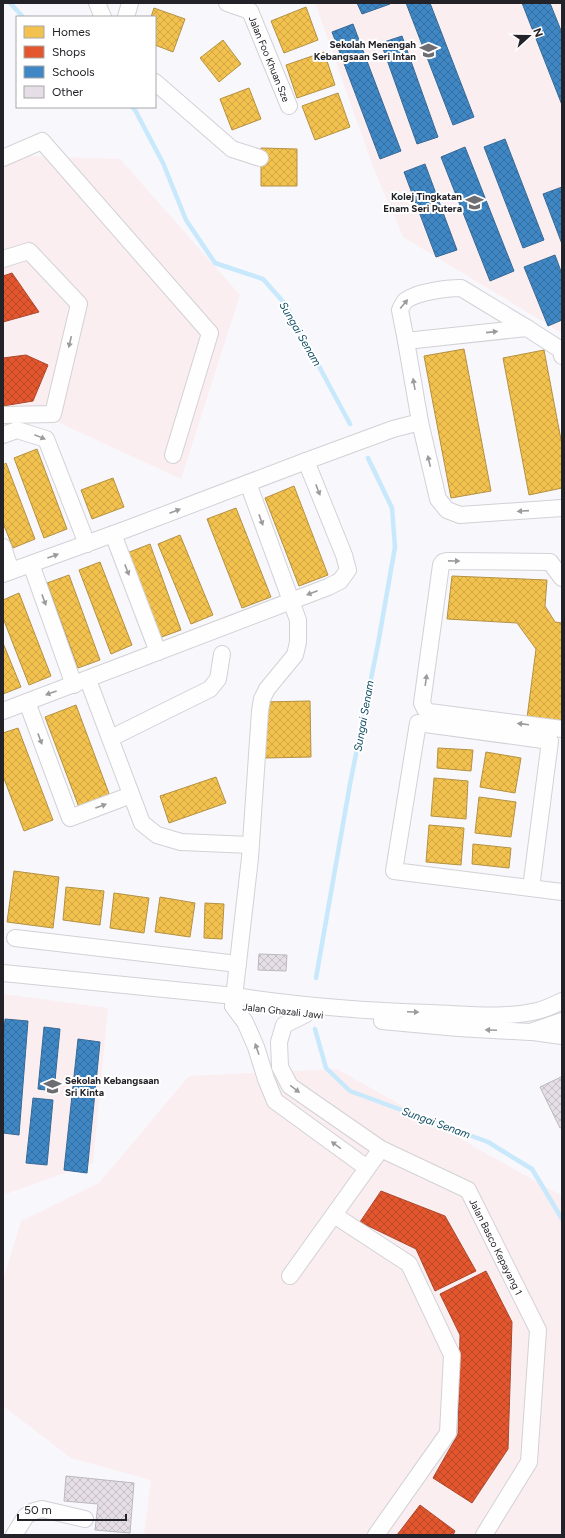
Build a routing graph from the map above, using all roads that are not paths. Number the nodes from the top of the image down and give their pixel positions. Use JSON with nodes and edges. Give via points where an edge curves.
{"nodes":[{"id":1,"x":97,"y":3,"type":"edge"},
{"id":2,"x":130,"y":3,"type":"edge"},
{"id":3,"x":227,"y":3,"type":"edge"},
{"id":4,"x":103,"y":16,"type":"edge"},
{"id":5,"x":126,"y":16,"type":"edge"},
{"id":6,"x":156,"y":83,"type":"edge"},
{"id":7,"x":289,"y":106,"type":"dead end"},
{"id":8,"x":3,"y":158,"type":"edge"},
{"id":9,"x":260,"y":158,"type":"dead end"},
{"id":10,"x":3,"y":259,"type":"edge"},
{"id":11,"x":527,"y":328,"type":"junction"},
{"id":12,"x":406,"y":341,"type":"junction"},
{"id":13,"x":562,"y":356,"type":"edge"},
{"id":14,"x":3,"y":415,"type":"edge"},
{"id":15,"x":420,"y":422,"type":"junction"},
{"id":16,"x":3,"y":435,"type":"edge"},
{"id":17,"x":173,"y":455,"type":"dead end"},
{"id":18,"x":306,"y":461,"type":"junction"},
{"id":19,"x":248,"y":483,"type":"junction"},
{"id":20,"x":562,"y":508,"type":"edge"},
{"id":21,"x":113,"y":534,"type":"junction"},
{"id":22,"x":87,"y":544,"type":"junction"},
{"id":23,"x":3,"y":547,"type":"edge"},
{"id":24,"x":31,"y":564,"type":"junction"},
{"id":25,"x":7,"y":572,"type":"edge"},
{"id":26,"x":561,"y":576,"type":"edge"},
{"id":27,"x":291,"y":601,"type":"junction"},
{"id":28,"x":158,"y":652,"type":"junction"},
{"id":29,"x":222,"y":654,"type":"dead end"},
{"id":30,"x":81,"y":682,"type":"junction"},
{"id":31,"x":27,"y":702,"type":"junction"},
{"id":32,"x":3,"y":711,"type":"edge"},
{"id":33,"x":562,"y":729,"type":"edge"},
{"id":34,"x":111,"y":738,"type":"junction"},
{"id":35,"x":131,"y":795,"type":"junction"},
{"id":36,"x":250,"y":845,"type":"junction"},
{"id":37,"x":531,"y":888,"type":"junction"},
{"id":38,"x":562,"y":892,"type":"edge"},
{"id":39,"x":15,"y":938,"type":"dead end"},
{"id":40,"x":238,"y":964,"type":"junction"},
{"id":41,"x":3,"y":973,"type":"edge"},
{"id":42,"x":3,"y":982,"type":"edge"},
{"id":43,"x":234,"y":1001,"type":"junction"},
{"id":44,"x":562,"y":1001,"type":"edge"},
{"id":45,"x":562,"y":1010,"type":"edge"},
{"id":46,"x":535,"y":1012,"type":"junction"},
{"id":47,"x":306,"y":1014,"type":"junction"},
{"id":48,"x":562,"y":1021,"type":"edge"},
{"id":49,"x":530,"y":1032,"type":"junction"},
{"id":50,"x":562,"y":1036,"type":"edge"},
{"id":51,"x":381,"y":1149,"type":"junction"},
{"id":52,"x":367,"y":1168,"type":"junction"},
{"id":53,"x":334,"y":1215,"type":"junction"},
{"id":54,"x":290,"y":1276,"type":"dead end"},
{"id":55,"x":85,"y":1519,"type":"dead end"},
{"id":56,"x":14,"y":1535,"type":"edge"},
{"id":57,"x":376,"y":1535,"type":"edge"},
{"id":58,"x":484,"y":1535,"type":"edge"}],
"edges":[{"from":1,"to":4,"type":"street"},
{"from":2,"to":5,"type":"street"},
{"from":3,"to":7,"type":"street","name":"Jalan Foo Khuan Sze","via":[[250,11]]},
{"from":6,"to":9,"type":"street","via":[[232,149]]},
{"from":8,"to":17,"type":"street","via":[[42,141],[210,333]]},
{"from":10,"to":14,"type":"street","one_way":true,"via":[[29,251],[79,304],[53,414]]},
{"from":12,"to":11,"type":"street","one_way":true},
{"from":12,"to":11,"type":"street","one_way":true,"via":[[400,310],[404,302],[414,295],[452,288],[461,288]]},
{"from":11,"to":13,"type":"street","via":[[561,350]]},
{"from":15,"to":12,"type":"street","one_way":true},
{"from":15,"to":18,"type":"street","via":[[393,429]]},
{"from":20,"to":15,"type":"street","one_way":true,"via":[[460,515],[447,510],[438,499]]},
{"from":16,"to":22,"type":"street","one_way":true,"via":[[16,430],[46,438]]},
{"from":18,"to":19,"type":"street"},
{"from":18,"to":27,"type":"street","one_way":true,"via":[[348,570],[340,581]]},
{"from":21,"to":19,"type":"street","one_way":true},
{"from":19,"to":27,"type":"street","one_way":true},
{"from":21,"to":22,"type":"street"},
{"from":21,"to":28,"type":"street","one_way":true},
{"from":24,"to":22,"type":"street","one_way":true},
{"from":23,"to":25,"type":"street"},
{"from":24,"to":25,"type":"street"},
{"from":24,"to":30,"type":"street","one_way":true},
{"from":33,"to":26,"type":"street","one_way":true,"via":[[429,712],[422,703],[443,562],[550,562]]},
{"from":27,"to":28,"type":"street"},
{"from":27,"to":36,"type":"street","via":[[298,620],[298,642],[295,655],[262,699]]},
{"from":28,"to":30,"type":"street"},
{"from":29,"to":34,"type":"street","via":[[218,679],[210,689]]},
{"from":30,"to":31,"type":"street","one_way":true},
{"from":30,"to":34,"type":"street"},
{"from":31,"to":32,"type":"street"},
{"from":31,"to":35,"type":"street","one_way":true,"via":[[70,818]]},
{"from":34,"to":35,"type":"street"},
{"from":35,"to":36,"type":"street","via":[[142,823],[157,835],[182,842]]},
{"from":36,"to":40,"type":"street"},
{"from":37,"to":37,"type":"street","via":[[550,741],[418,723],[394,871]]},
{"from":37,"to":38,"type":"street"},
{"from":39,"to":40,"type":"street"},
{"from":40,"to":43,"type":"street"},
{"from":41,"to":43,"type":"street"},
{"from":42,"to":43,"type":"street","name":"Jalan Ghazali Jawi"},
{"from":43,"to":46,"type":"street","name":"Jalan Ghazali Jawi","one_way":true,"via":[[405,1012],[505,1015]]},
{"from":43,"to":47,"type":"street","name":"Jalan Ghazali Jawi"},
{"from":52,"to":43,"type":"street","one_way":true,"via":[[275,1101],[256,1047]]},
{"from":44,"to":46,"type":"street","name":"Jalan Ghazali Jawi"},
{"from":45,"to":46,"type":"street"},
{"from":49,"to":47,"type":"street","name":"Jalan Ghazali Jawi","one_way":true},
{"from":47,"to":51,"type":"street","name":"Jalan Basco Kepayang 1","one_way":true,"via":[[284,1025],[279,1042],[280,1067],[290,1086]]},
{"from":48,"to":49,"type":"street","name":"Jalan Ghazali Jawi"},
{"from":49,"to":50,"type":"street"},
{"from":51,"to":52,"type":"street"},
{"from":51,"to":58,"type":"street","name":"Jalan Basco Kepayang 1","via":[[468,1190],[538,1330],[529,1462]]},
{"from":52,"to":53,"type":"street"},
{"from":53,"to":54,"type":"street"},
{"from":53,"to":57,"type":"street","via":[[409,1264],[452,1355],[448,1433]]},
{"from":55,"to":56,"type":"street","via":[[42,1509],[26,1516]]}]}
